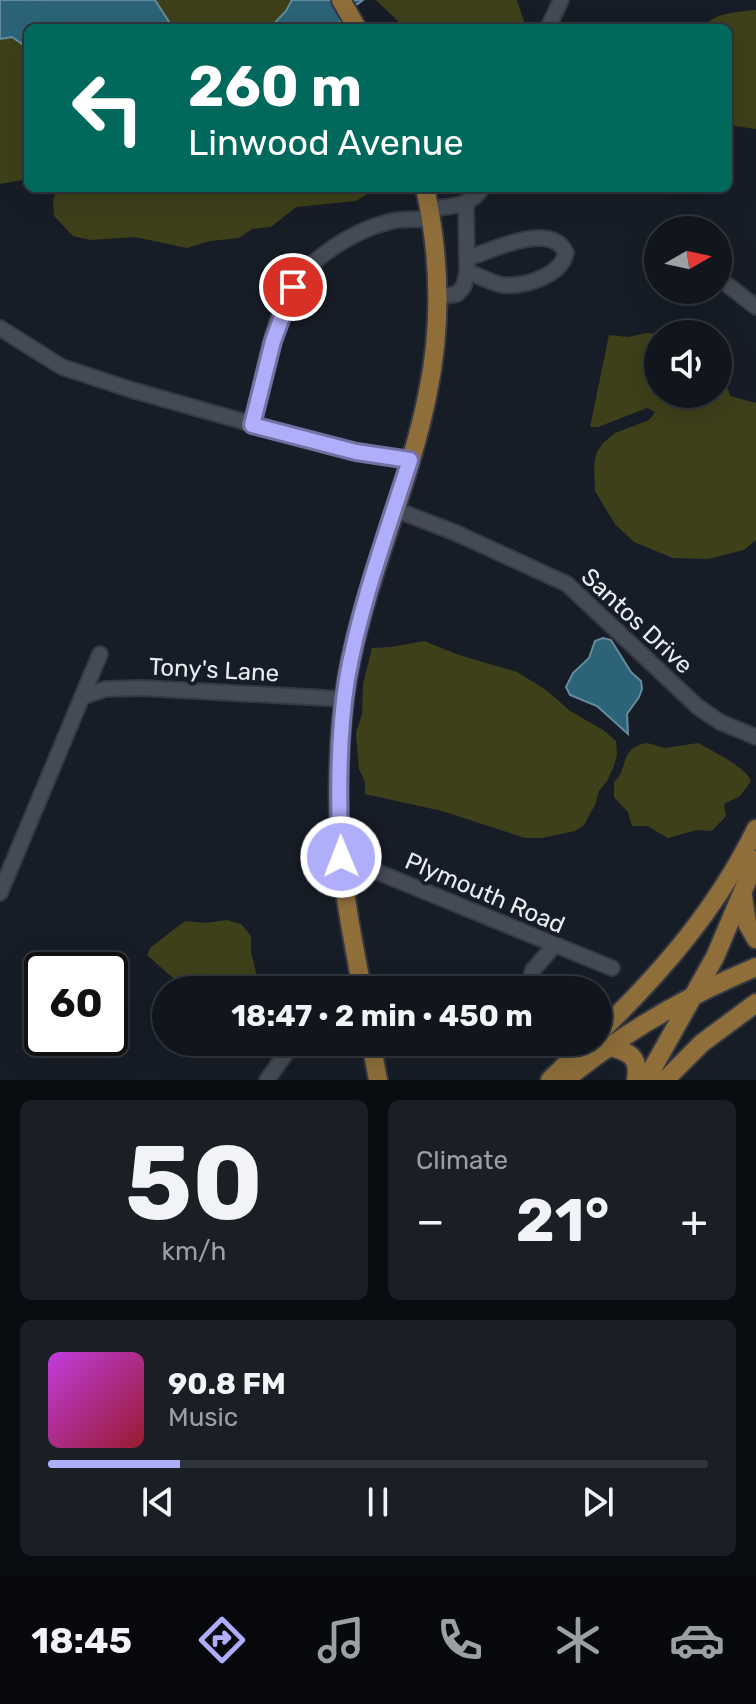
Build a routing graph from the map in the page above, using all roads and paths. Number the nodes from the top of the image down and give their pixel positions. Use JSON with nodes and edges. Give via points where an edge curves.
{"nodes":[{"id":1,"x":561,"y":0,"type":"edge"},
{"id":2,"x":550,"y":24,"type":"edge"},
{"id":3,"x":426,"y":192,"type":"edge"},
{"id":4,"x":479,"y":192,"type":"edge"},
{"id":5,"x":466,"y":203,"type":"junction"},
{"id":6,"x":431,"y":214,"type":"junction"},
{"id":7,"x":467,"y":265,"type":"junction"},
{"id":8,"x":732,"y":288,"type":"edge"},
{"id":9,"x":438,"y":297,"type":"junction"},
{"id":10,"x":756,"y":307,"type":"edge"},
{"id":11,"x":0,"y":328,"type":"edge"},
{"id":12,"x":252,"y":425,"type":"junction"},
{"id":13,"x":410,"y":460,"type":"junction"},
{"id":14,"x":394,"y":509,"type":"junction"},
{"id":15,"x":100,"y":654,"type":"dead end"},
{"id":16,"x":82,"y":697,"type":"junction"},
{"id":17,"x":344,"y":699,"type":"junction"},
{"id":18,"x":756,"y":737,"type":"edge"},
{"id":19,"x":756,"y":829,"type":"edge"},
{"id":20,"x":341,"y":857,"type":"junction"},
{"id":21,"x":756,"y":860,"type":"edge"},
{"id":22,"x":0,"y":893,"type":"edge"},
{"id":23,"x":743,"y":893,"type":"junction"},
{"id":24,"x":756,"y":939,"type":"edge"},
{"id":25,"x":554,"y":946,"type":"junction"},
{"id":26,"x":756,"y":967,"type":"edge"},
{"id":27,"x":612,"y":968,"type":"dead end"},
{"id":28,"x":360,"y":976,"type":"edge"},
{"id":29,"x":531,"y":976,"type":"edge"},
{"id":30,"x":697,"y":992,"type":"junction"},
{"id":31,"x":756,"y":1003,"type":"edge"},
{"id":32,"x":612,"y":1029,"type":"edge"},
{"id":33,"x":612,"y":1036,"type":"edge"},
{"id":34,"x":612,"y":1045,"type":"edge"},
{"id":35,"x":284,"y":1056,"type":"edge"},
{"id":36,"x":374,"y":1056,"type":"edge"},
{"id":37,"x":575,"y":1056,"type":"edge"},
{"id":38,"x":588,"y":1056,"type":"edge"},
{"id":39,"x":267,"y":1080,"type":"edge"},
{"id":40,"x":378,"y":1080,"type":"edge"},
{"id":41,"x":550,"y":1080,"type":"edge"},
{"id":42,"x":565,"y":1080,"type":"edge"},
{"id":43,"x":636,"y":1080,"type":"edge"},
{"id":44,"x":646,"y":1080,"type":"edge"},
{"id":45,"x":665,"y":1080,"type":"edge"}],
"edges":[{"from":1,"to":2,"type":"street"},
{"from":3,"to":6,"type":"main road"},
{"from":4,"to":5,"type":"street"},
{"from":5,"to":6,"type":"street"},
{"from":5,"to":7,"type":"street"},
{"from":6,"to":9,"type":"main road"},
{"from":6,"to":12,"type":"street","via":[[366,231],[337,246],[301,277],[282,313]]},
{"from":7,"to":7,"type":"street","via":[[524,239],[553,241],[566,253],[550,273],[523,283],[501,285]]},
{"from":7,"to":9,"type":"street","via":[[461,290]]},
{"from":8,"to":10,"type":"street"},
{"from":9,"to":13,"type":"main road","via":[[431,377]]},
{"from":11,"to":12,"type":"street","via":[[74,371]]},
{"from":12,"to":13,"type":"street"},
{"from":13,"to":14,"type":"main road"},
{"from":14,"to":17,"type":"main road","via":[[355,641]]},
{"from":14,"to":18,"type":"street","name":"Santos Drive","via":[[567,584],[698,707]]},
{"from":15,"to":16,"type":"street"},
{"from":16,"to":17,"type":"street","name":"Tony's Lane","via":[[105,689],[142,688]]},
{"from":16,"to":22,"type":"street"},
{"from":17,"to":20,"type":"main road"},
{"from":19,"to":32,"type":"main road","via":[[715,902]]},
{"from":20,"to":25,"type":"street","name":"Plymouth Road"},
{"from":20,"to":28,"type":"main road"},
{"from":21,"to":23,"type":"main road"},
{"from":23,"to":24,"type":"main road","via":[[747,923]]},
{"from":23,"to":30,"type":"main road"},
{"from":25,"to":27,"type":"street","name":"Plymouth Road"},
{"from":25,"to":29,"type":"street"},
{"from":26,"to":30,"type":"main road"},
{"from":30,"to":33,"type":"main road"},
{"from":30,"to":44,"type":"main road"},
{"from":31,"to":45,"type":"main road","via":[[702,1043]]},
{"from":34,"to":43,"type":"main road","via":[[634,1056]]},
{"from":35,"to":39,"type":"street"},
{"from":36,"to":40,"type":"main road"},
{"from":37,"to":41,"type":"main road"},
{"from":38,"to":42,"type":"main road"}]}
